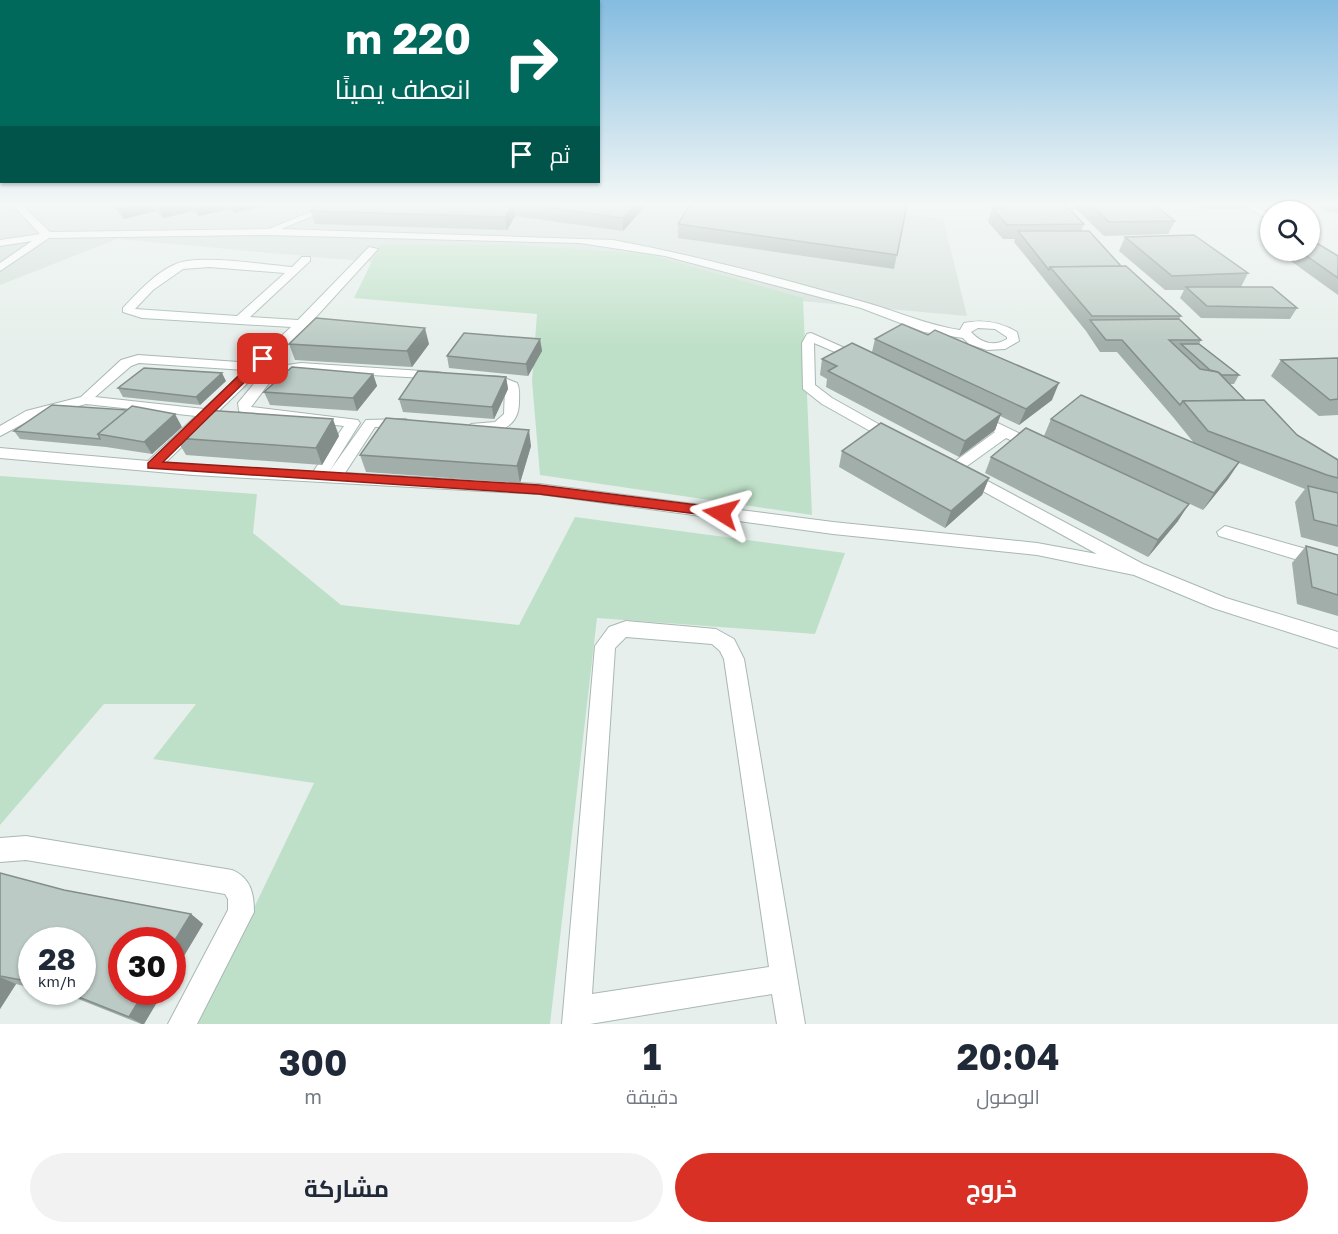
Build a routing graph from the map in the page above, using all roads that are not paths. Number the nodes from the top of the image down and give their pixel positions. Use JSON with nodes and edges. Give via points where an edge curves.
{"nodes":[{"id":1,"x":25,"y":251,"type":"edge"},
{"id":2,"x":371,"y":251,"type":"edge"},
{"id":3,"x":652,"y":251,"type":"edge"},
{"id":4,"x":306,"y":259,"type":"dead end"},
{"id":5,"x":0,"y":268,"type":"edge"},
{"id":6,"x":294,"y":270,"type":"junction"},
{"id":7,"x":239,"y":321,"type":"junction"},
{"id":8,"x":300,"y":324,"type":"junction"},
{"id":9,"x":966,"y":335,"type":"dead end"},
{"id":10,"x":876,"y":366,"type":"edge"},
{"id":11,"x":254,"y":367,"type":"junction"},
{"id":12,"x":454,"y":377,"type":"edge"},
{"id":13,"x":478,"y":379,"type":"edge"},
{"id":14,"x":88,"y":399,"type":"junction"},
{"id":15,"x":206,"y":413,"type":"junction"},
{"id":16,"x":969,"y":413,"type":"edge"},
{"id":17,"x":422,"y":424,"type":"edge"},
{"id":18,"x":466,"y":427,"type":"edge"},
{"id":19,"x":0,"y":432,"type":"edge"},
{"id":20,"x":1005,"y":432,"type":"junction"},
{"id":21,"x":910,"y":448,"type":"edge"},
{"id":22,"x":1039,"y":449,"type":"edge"},
{"id":23,"x":0,"y":453,"type":"edge"},
{"id":24,"x":937,"y":460,"type":"edge"},
{"id":25,"x":152,"y":466,"type":"junction"},
{"id":26,"x":955,"y":468,"type":"junction"},
{"id":27,"x":327,"y":476,"type":"junction"},
{"id":28,"x":1225,"y":532,"type":"dead end"},
{"id":29,"x":1338,"y":565,"type":"edge"},
{"id":30,"x":1137,"y":569,"type":"junction"},
{"id":31,"x":1338,"y":640,"type":"edge"},
{"id":32,"x":0,"y":850,"type":"edge"},
{"id":33,"x":783,"y":979,"type":"junction"},
{"id":34,"x":577,"y":1018,"type":"edge"},
{"id":35,"x":182,"y":1024,"type":"edge"},
{"id":36,"x":791,"y":1024,"type":"edge"}],
"edges":[{"from":1,"to":5,"type":"street"},
{"from":2,"to":8,"type":"street"},
{"from":3,"to":9,"type":"street","via":[[855,303],[928,329]]},
{"from":4,"to":6,"type":"street"},
{"from":6,"to":7,"type":"street"},
{"from":6,"to":7,"type":"street","via":[[209,264],[180,266],[127,310]]},
{"from":7,"to":8,"type":"street"},
{"from":8,"to":11,"type":"street"},
{"from":10,"to":21,"type":"street","via":[[815,337],[808,340],[808,386],[814,393]]},
{"from":11,"to":14,"type":"street","via":[[138,359],[126,363],[92,391]]},
{"from":11,"to":15,"type":"street"},
{"from":12,"to":27,"type":"street","via":[[301,367],[272,371],[245,403],[248,411],[353,423]]},
{"from":13,"to":18,"type":"street","via":[[512,386],[513,415],[499,428]]},
{"from":14,"to":15,"type":"street"},
{"from":14,"to":19,"type":"street","via":[[31,414]]},
{"from":15,"to":25,"type":"street"},
{"from":16,"to":20,"type":"street"},
{"from":17,"to":27,"type":"street","via":[[371,423]]},
{"from":20,"to":22,"type":"street"},
{"from":20,"to":26,"type":"street"},
{"from":23,"to":25,"type":"street"},
{"from":24,"to":26,"type":"street"},
{"from":25,"to":27,"type":"street"},
{"from":26,"to":30,"type":"street"},
{"from":27,"to":30,"type":"street","via":[[609,497],[833,528],[1037,549]]},
{"from":28,"to":29,"type":"street"},
{"from":30,"to":31,"type":"street","via":[[1220,603]]},
{"from":32,"to":35,"type":"street","via":[[26,848],[232,884],[241,895],[241,912]]},
{"from":33,"to":34,"type":"street"},
{"from":33,"to":34,"type":"street","via":[[734,660],[727,645],[716,637],[626,629],[616,632],[605,646]]},
{"from":33,"to":36,"type":"street"}]}
